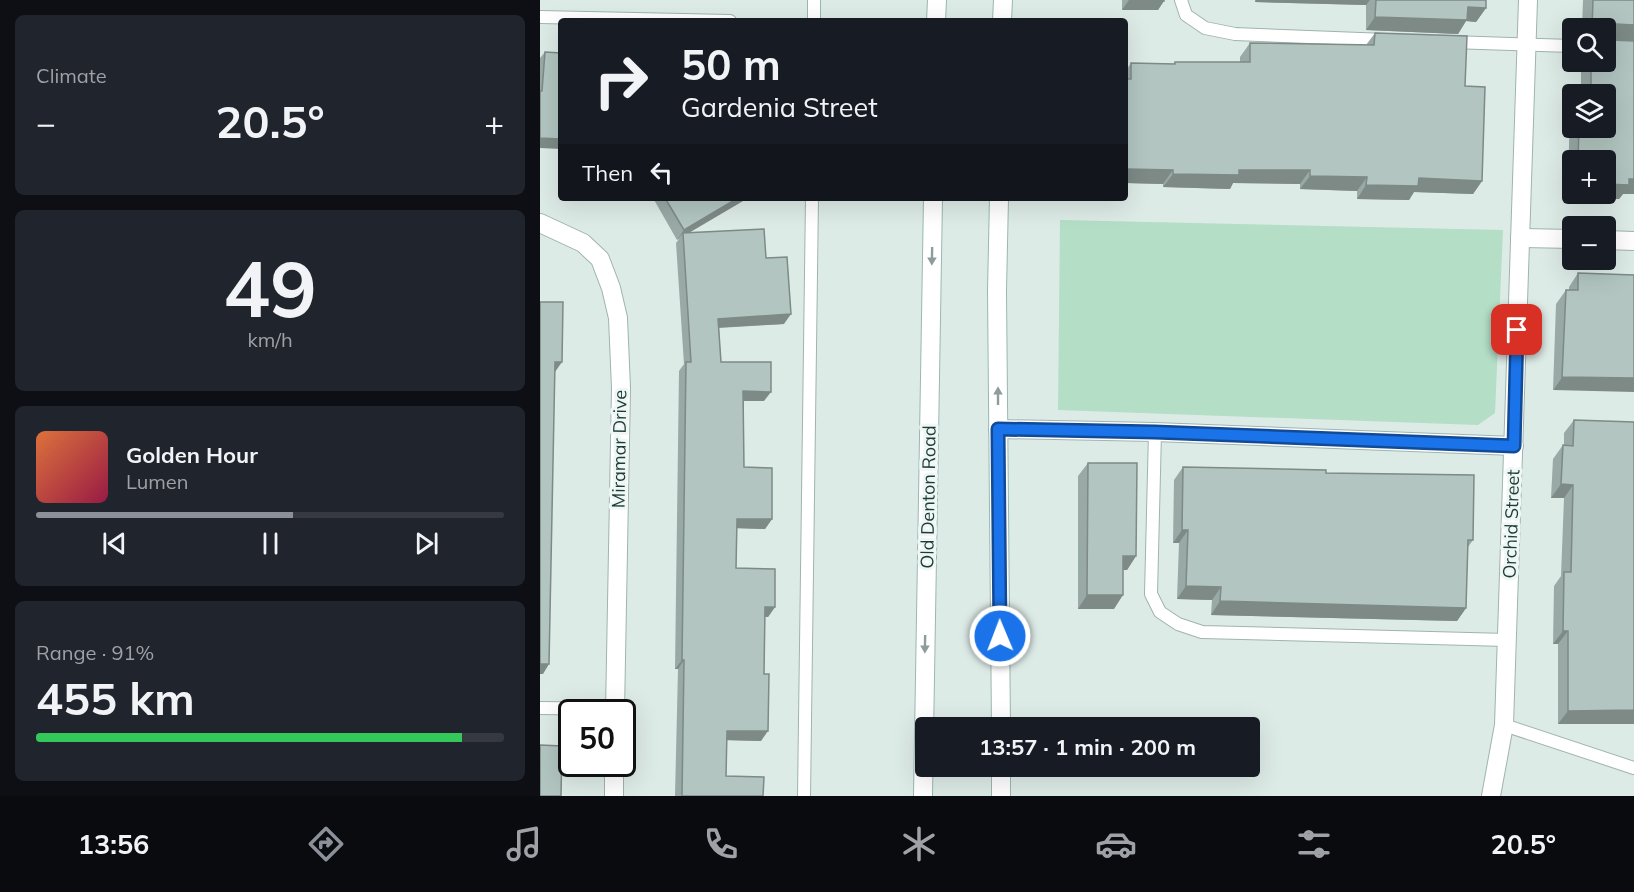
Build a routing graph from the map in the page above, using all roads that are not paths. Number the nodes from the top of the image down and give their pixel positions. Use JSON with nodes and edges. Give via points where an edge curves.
{"nodes":[{"id":1,"x":814,"y":0,"type":"edge"},
{"id":2,"x":937,"y":0,"type":"edge"},
{"id":3,"x":1003,"y":0,"type":"edge"},
{"id":4,"x":1181,"y":0,"type":"edge"},
{"id":5,"x":1528,"y":0,"type":"edge"},
{"id":6,"x":540,"y":17,"type":"edge"},
{"id":7,"x":588,"y":18,"type":"edge"},
{"id":8,"x":814,"y":18,"type":"edge"},
{"id":9,"x":936,"y":18,"type":"edge"},
{"id":10,"x":1002,"y":18,"type":"edge"},
{"id":11,"x":1396,"y":40,"type":"edge"},
{"id":12,"x":1443,"y":42,"type":"edge"},
{"id":13,"x":1527,"y":45,"type":"junction"},
{"id":14,"x":1562,"y":46,"type":"edge"},
{"id":15,"x":812,"y":201,"type":"edge"},
{"id":16,"x":933,"y":201,"type":"edge"},
{"id":17,"x":999,"y":201,"type":"edge"},
{"id":18,"x":540,"y":223,"type":"edge"},
{"id":19,"x":1520,"y":238,"type":"junction"},
{"id":20,"x":1562,"y":239,"type":"edge"},
{"id":21,"x":1616,"y":240,"type":"edge"},
{"id":22,"x":1634,"y":241,"type":"edge"},
{"id":23,"x":998,"y":429,"type":"junction"},
{"id":24,"x":1155,"y":432,"type":"junction"},
{"id":25,"x":1514,"y":446,"type":"junction"},
{"id":26,"x":1507,"y":640,"type":"junction"},
{"id":27,"x":615,"y":699,"type":"edge"},
{"id":28,"x":540,"y":708,"type":"edge"},
{"id":29,"x":558,"y":709,"type":"edge"},
{"id":30,"x":1001,"y":717,"type":"edge"},
{"id":31,"x":1504,"y":725,"type":"junction"},
{"id":32,"x":1634,"y":768,"type":"edge"},
{"id":33,"x":614,"y":777,"type":"edge"},
{"id":34,"x":1001,"y":777,"type":"edge"},
{"id":35,"x":614,"y":796,"type":"edge"},
{"id":36,"x":804,"y":796,"type":"edge"},
{"id":37,"x":923,"y":796,"type":"edge"},
{"id":38,"x":1001,"y":796,"type":"edge"},
{"id":39,"x":1491,"y":796,"type":"edge"}],
"edges":[{"from":1,"to":8,"type":"lane"},
{"from":2,"to":9,"type":"street"},
{"from":3,"to":10,"type":"street"},
{"from":4,"to":11,"type":"lane","via":[[1186,15],[1205,28],[1235,34]]},
{"from":5,"to":13,"type":"street","name":"Orchid Street"},
{"from":6,"to":7,"type":"lane"},
{"from":12,"to":13,"type":"lane"},
{"from":13,"to":14,"type":"lane"},
{"from":13,"to":19,"type":"street","name":"Orchid Street"},
{"from":15,"to":36,"type":"lane"},
{"from":16,"to":37,"type":"street","name":"Old Denton Road","one_way":true},
{"from":23,"to":17,"type":"street","one_way":true},
{"from":18,"to":27,"type":"street","name":"Miramar Drive","via":[[583,243],[600,259],[618,318],[621,388]]},
{"from":19,"to":20,"type":"street"},
{"from":19,"to":25,"type":"street","name":"Orchid Street"},
{"from":21,"to":22,"type":"street"},
{"from":23,"to":24,"type":"street"},
{"from":23,"to":30,"type":"street"},
{"from":24,"to":25,"type":"street"},
{"from":24,"to":26,"type":"lane","via":[[1150,594],[1160,612],[1178,624],[1202,632]]},
{"from":25,"to":26,"type":"street","name":"Orchid Street"},
{"from":26,"to":31,"type":"street","name":"Orchid Street"},
{"from":28,"to":29,"type":"lane"},
{"from":31,"to":32,"type":"lane"},
{"from":31,"to":39,"type":"street","name":"Orchid Street"},
{"from":33,"to":35,"type":"street"},
{"from":34,"to":38,"type":"street"}]}
